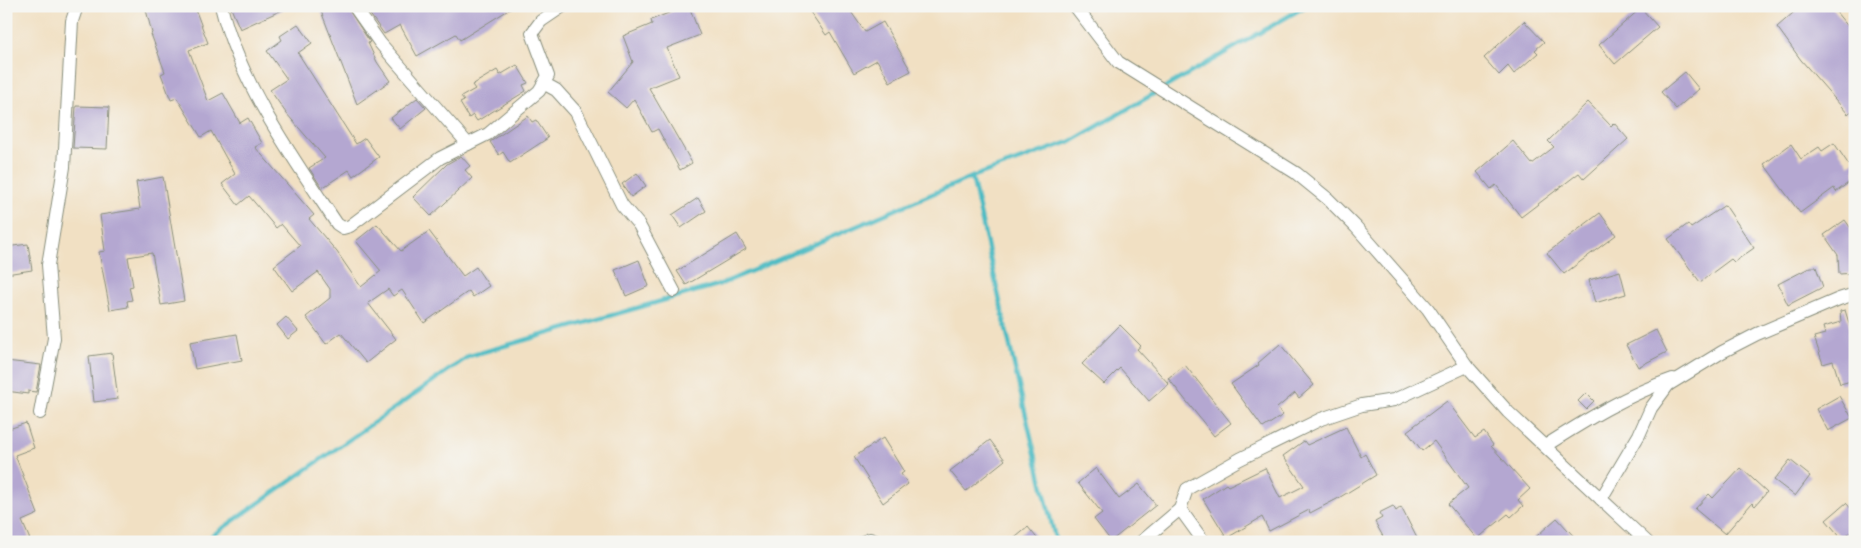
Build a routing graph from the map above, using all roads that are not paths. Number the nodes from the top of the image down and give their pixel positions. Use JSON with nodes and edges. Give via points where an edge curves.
{"nodes":[{"id":1,"x":77,"y":6,"type":"edge"},
{"id":2,"x":221,"y":6,"type":"edge"},
{"id":3,"x":354,"y":6,"type":"edge"},
{"id":4,"x":563,"y":6,"type":"edge"},
{"id":5,"x":1075,"y":6,"type":"edge"},
{"id":6,"x":545,"y":84,"type":"junction"},
{"id":7,"x":468,"y":144,"type":"junction"},
{"id":8,"x":674,"y":291,"type":"dead end"},
{"id":9,"x":1855,"y":294,"type":"edge"},
{"id":10,"x":1468,"y":366,"type":"junction"},
{"id":11,"x":1679,"y":377,"type":"junction"},
{"id":12,"x":40,"y":413,"type":"dead end"},
{"id":13,"x":1545,"y":446,"type":"junction"},
{"id":14,"x":1600,"y":498,"type":"junction"},
{"id":15,"x":1180,"y":509,"type":"junction"},
{"id":16,"x":863,"y":542,"type":"edge"},
{"id":17,"x":878,"y":542,"type":"edge"},
{"id":18,"x":1141,"y":542,"type":"edge"},
{"id":19,"x":1204,"y":542,"type":"edge"},
{"id":20,"x":1647,"y":542,"type":"edge"}],
"edges":[{"from":1,"to":12,"type":"street","via":[[72,21],[64,167],[48,265],[54,338]]},
{"from":2,"to":7,"type":"street","via":[[237,54],[279,135],[337,224],[343,228],[380,206],[440,158]]},
{"from":3,"to":7,"type":"street","via":[[380,44]]},
{"from":4,"to":6,"type":"street","via":[[541,21],[532,33],[548,76]]},
{"from":5,"to":10,"type":"street","via":[[1118,62],[1296,173],[1328,199],[1428,309]]},
{"from":6,"to":7,"type":"street","via":[[488,134]]},
{"from":6,"to":8,"type":"street","via":[[556,90],[576,112],[622,204],[640,225]]},
{"from":9,"to":11,"type":"street","via":[[1757,334]]},
{"from":10,"to":13,"type":"street","via":[[1508,412]]},
{"from":10,"to":15,"type":"street","via":[[1394,400],[1362,405],[1294,432],[1187,489]]},
{"from":11,"to":13,"type":"street","via":[[1645,389],[1601,411]]},
{"from":11,"to":14,"type":"street","via":[[1668,385],[1651,408],[1639,435]]},
{"from":13,"to":14,"type":"street"},
{"from":14,"to":20,"type":"street"},
{"from":15,"to":18,"type":"street"},
{"from":15,"to":19,"type":"street"},
{"from":16,"to":17,"type":"street","via":[[870,539]]}]}
